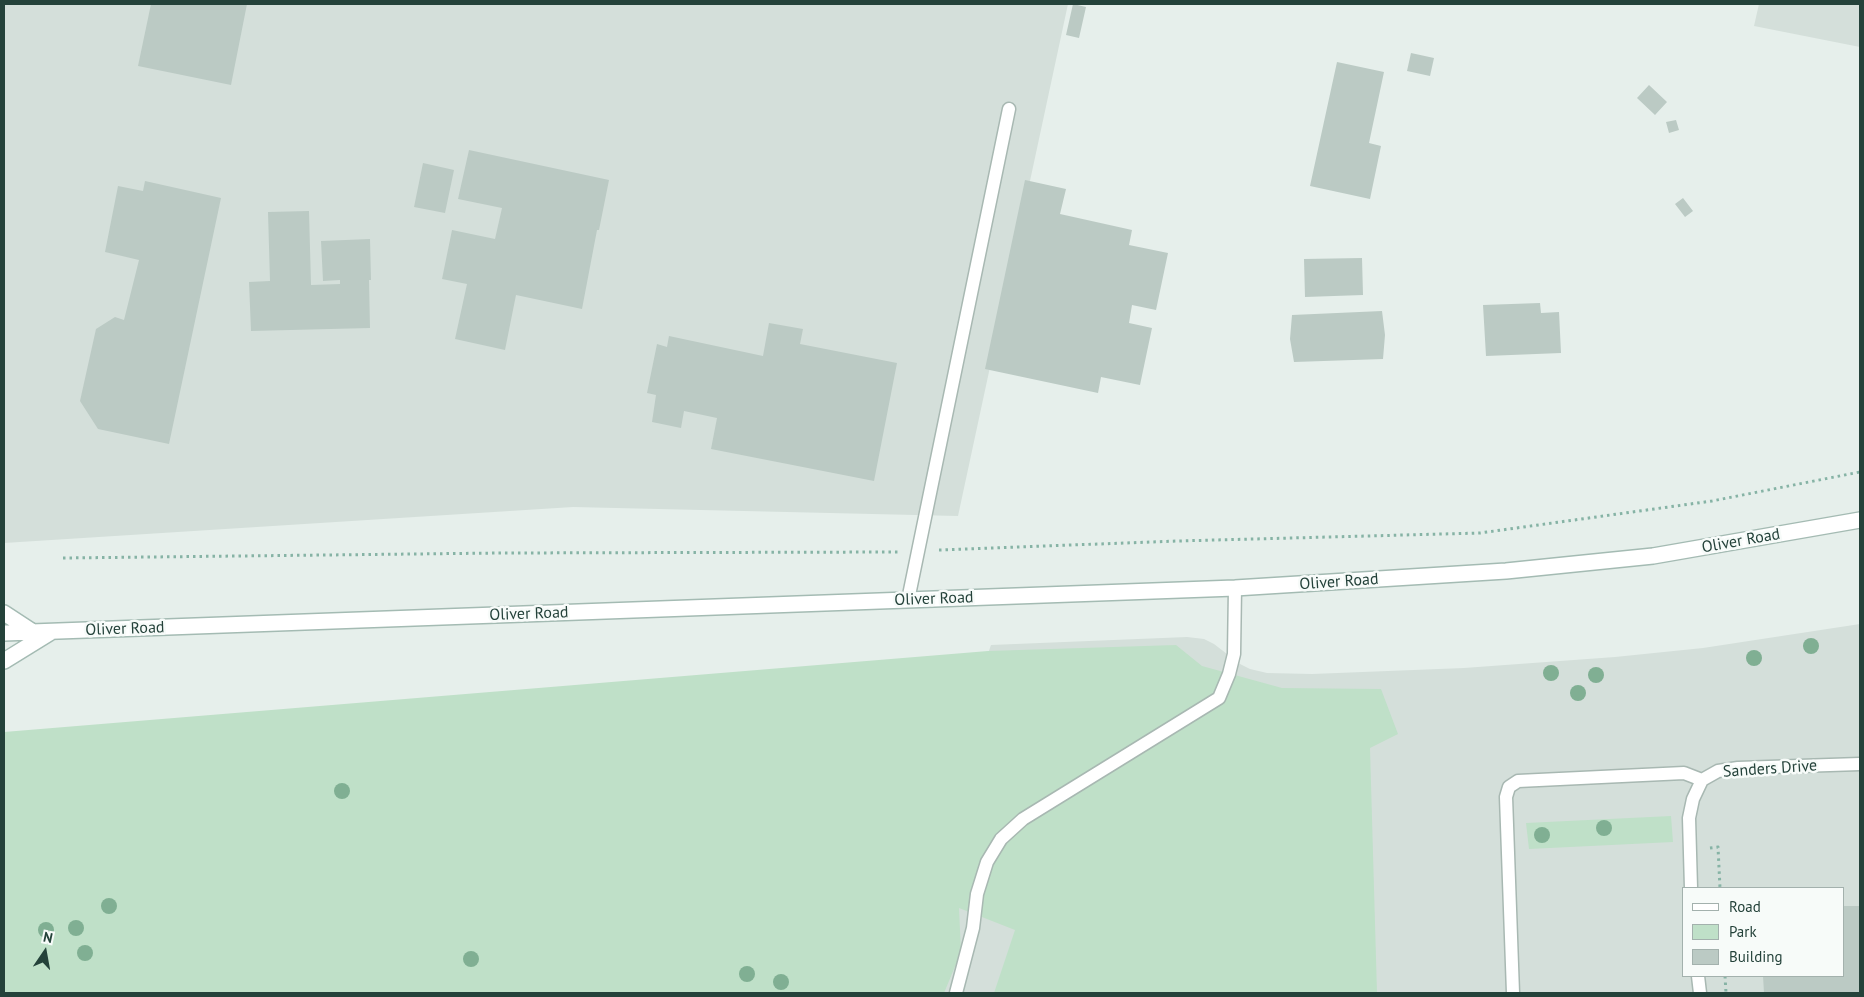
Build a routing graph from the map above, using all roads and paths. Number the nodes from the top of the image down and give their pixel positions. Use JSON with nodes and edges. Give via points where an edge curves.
{"nodes":[{"id":1,"x":1009,"y":109,"type":"dead end"},
{"id":2,"x":1860,"y":472,"type":"edge"},
{"id":3,"x":1860,"y":520,"type":"edge"},
{"id":4,"x":918,"y":551,"type":"junction"},
{"id":5,"x":64,"y":558,"type":"dead end"},
{"id":6,"x":1234,"y":588,"type":"junction"},
{"id":7,"x":908,"y":600,"type":"junction"},
{"id":8,"x":4,"y":613,"type":"edge"},
{"id":9,"x":52,"y":631,"type":"junction"},
{"id":10,"x":33,"y":632,"type":"junction"},
{"id":11,"x":4,"y":633,"type":"edge"},
{"id":12,"x":4,"y":661,"type":"edge"},
{"id":13,"x":1860,"y":764,"type":"edge"},
{"id":14,"x":1702,"y":780,"type":"junction"},
{"id":15,"x":1691,"y":887,"type":"edge"},
{"id":16,"x":1698,"y":977,"type":"edge"},
{"id":17,"x":1725,"y":977,"type":"edge"},
{"id":18,"x":956,"y":993,"type":"edge"},
{"id":19,"x":1513,"y":993,"type":"edge"},
{"id":20,"x":1700,"y":993,"type":"edge"},
{"id":21,"x":1726,"y":993,"type":"edge"}],
"edges":[{"from":1,"to":4,"type":"lane"},
{"from":2,"to":4,"type":"path","via":[[1712,501],[1480,533]]},
{"from":3,"to":6,"type":"main road","name":"Oliver Road","via":[[1653,556],[1506,570]]},
{"from":4,"to":5,"type":"path"},
{"from":4,"to":7,"type":"lane"},
{"from":6,"to":7,"type":"main road","name":"Oliver Road"},
{"from":6,"to":18,"type":"lane","via":[[1234,654],[1219,698],[1023,819],[1001,839],[987,862],[976,894],[973,928]]},
{"from":7,"to":9,"type":"main road","name":"Oliver Road"},
{"from":8,"to":10,"type":"main road"},
{"from":9,"to":10,"type":"main road","name":"Oliver Road"},
{"from":9,"to":12,"type":"main road"},
{"from":10,"to":11,"type":"main road","name":"Oliver Road"},
{"from":13,"to":14,"type":"lane","name":"Sanders Drive","via":[[1738,768],[1718,771]]},
{"from":14,"to":15,"type":"lane","name":"Sanders Drive","via":[[1689,818]]},
{"from":14,"to":19,"type":"lane","via":[[1684,773],[1518,780],[1509,787],[1506,797]]},
{"from":16,"to":20,"type":"lane"},
{"from":17,"to":21,"type":"path"}]}
